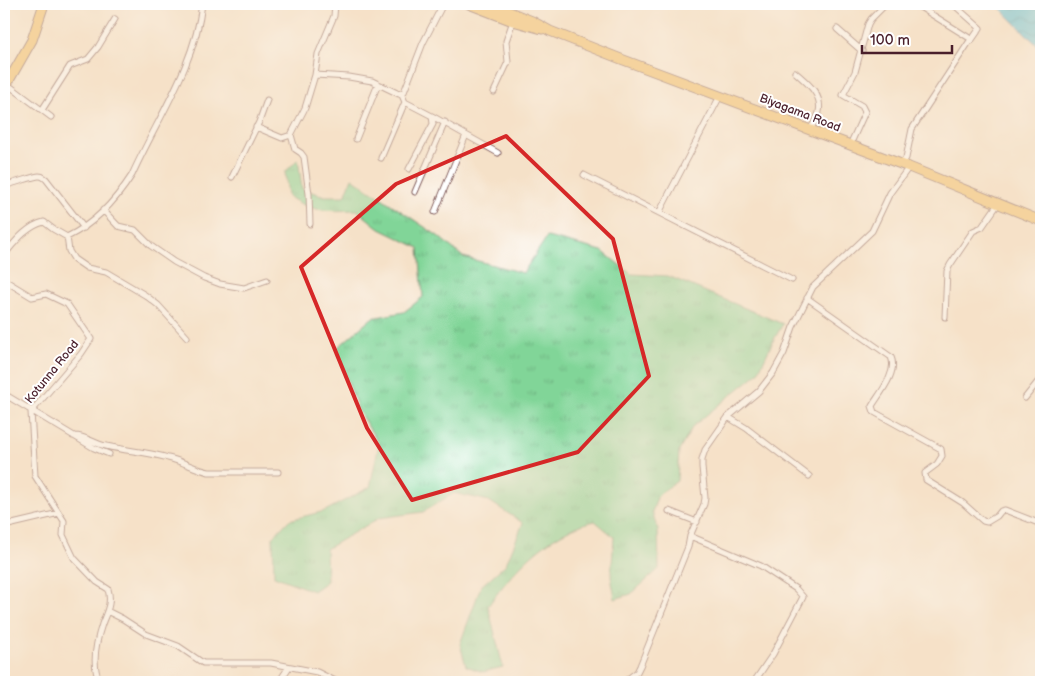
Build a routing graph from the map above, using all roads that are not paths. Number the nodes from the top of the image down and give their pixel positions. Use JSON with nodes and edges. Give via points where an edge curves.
{"nodes":[{"id":1,"x":44,"y":4,"type":"edge"},
{"id":2,"x":202,"y":4,"type":"edge"},
{"id":3,"x":335,"y":4,"type":"edge"},
{"id":4,"x":443,"y":4,"type":"edge"},
{"id":5,"x":469,"y":4,"type":"edge"},
{"id":6,"x":490,"y":4,"type":"edge"},
{"id":7,"x":915,"y":4,"type":"edge"},
{"id":8,"x":953,"y":4,"type":"edge"},
{"id":9,"x":883,"y":7,"type":"dead end"},
{"id":10,"x":115,"y":19,"type":"dead end"},
{"id":11,"x":513,"y":21,"type":"junction"},
{"id":12,"x":836,"y":29,"type":"dead end"},
{"id":13,"x":550,"y":31,"type":"junction"},
{"id":14,"x":971,"y":41,"type":"junction"},
{"id":15,"x":862,"y":51,"type":"junction"},
{"id":16,"x":795,"y":72,"type":"dead end"},
{"id":17,"x":315,"y":75,"type":"junction"},
{"id":18,"x":378,"y":84,"type":"junction"},
{"id":19,"x":5,"y":86,"type":"edge"},
{"id":20,"x":494,"y":92,"type":"dead end"},
{"id":21,"x":401,"y":93,"type":"junction"},
{"id":22,"x":720,"y":96,"type":"junction"},
{"id":23,"x":267,"y":100,"type":"dead end"},
{"id":24,"x":405,"y":102,"type":"junction"},
{"id":25,"x":42,"y":110,"type":"junction"},
{"id":26,"x":432,"y":116,"type":"junction"},
{"id":27,"x":51,"y":117,"type":"dead end"},
{"id":28,"x":444,"y":122,"type":"junction"},
{"id":29,"x":256,"y":127,"type":"junction"},
{"id":30,"x":810,"y":130,"type":"junction"},
{"id":31,"x":291,"y":135,"type":"junction"},
{"id":32,"x":466,"y":135,"type":"junction"},
{"id":33,"x":356,"y":138,"type":"dead end"},
{"id":34,"x":850,"y":145,"type":"junction"},
{"id":35,"x":498,"y":153,"type":"dead end"},
{"id":36,"x":381,"y":158,"type":"dead end"},
{"id":37,"x":906,"y":166,"type":"junction"},
{"id":38,"x":409,"y":169,"type":"dead end"},
{"id":39,"x":584,"y":175,"type":"dead end"},
{"id":40,"x":232,"y":177,"type":"dead end"},
{"id":41,"x":4,"y":186,"type":"edge"},
{"id":42,"x":415,"y":192,"type":"dead end"},
{"id":43,"x":998,"y":204,"type":"junction"},
{"id":44,"x":104,"y":210,"type":"junction"},
{"id":45,"x":434,"y":212,"type":"dead end"},
{"id":46,"x":659,"y":213,"type":"junction"},
{"id":47,"x":1041,"y":221,"type":"edge"},
{"id":48,"x":310,"y":224,"type":"dead end"},
{"id":49,"x":84,"y":228,"type":"junction"},
{"id":50,"x":67,"y":238,"type":"junction"},
{"id":51,"x":4,"y":255,"type":"edge"},
{"id":52,"x":4,"y":280,"type":"edge"},
{"id":53,"x":267,"y":280,"type":"dead end"},
{"id":54,"x":792,"y":280,"type":"dead end"},
{"id":55,"x":807,"y":298,"type":"junction"},
{"id":56,"x":944,"y":317,"type":"dead end"},
{"id":57,"x":187,"y":336,"type":"dead end"},
{"id":58,"x":1041,"y":378,"type":"edge"},
{"id":59,"x":4,"y":394,"type":"edge"},
{"id":60,"x":1025,"y":398,"type":"dead end"},
{"id":61,"x":31,"y":412,"type":"junction"},
{"id":62,"x":728,"y":417,"type":"junction"},
{"id":63,"x":73,"y":436,"type":"junction"},
{"id":64,"x":108,"y":454,"type":"dead end"},
{"id":65,"x":278,"y":472,"type":"dead end"},
{"id":66,"x":809,"y":476,"type":"dead end"},
{"id":67,"x":669,"y":511,"type":"dead end"},
{"id":68,"x":59,"y":514,"type":"junction"},
{"id":69,"x":696,"y":522,"type":"junction"},
{"id":70,"x":1041,"y":524,"type":"edge"},
{"id":71,"x":4,"y":526,"type":"edge"},
{"id":72,"x":690,"y":536,"type":"junction"},
{"id":73,"x":107,"y":612,"type":"junction"},
{"id":74,"x":289,"y":667,"type":"junction"},
{"id":75,"x":100,"y":682,"type":"edge"},
{"id":76,"x":279,"y":682,"type":"edge"},
{"id":77,"x":337,"y":682,"type":"edge"},
{"id":78,"x":624,"y":682,"type":"edge"},
{"id":79,"x":754,"y":682,"type":"edge"}],
"edges":[{"from":1,"to":19,"type":"main road","via":[[32,40]]},
{"from":2,"to":44,"type":"street","via":[[195,40],[171,97],[132,175]]},
{"from":3,"to":17,"type":"street","via":[[334,16],[318,54]]},
{"from":4,"to":21,"type":"street"},
{"from":5,"to":11,"type":"main road","name":"Biyagama Road"},
{"from":6,"to":13,"type":"main road","name":"Biyagama Road"},
{"from":7,"to":14,"type":"street"},
{"from":8,"to":14,"type":"street","via":[[980,28]]},
{"from":9,"to":15,"type":"street","via":[[868,24]]},
{"from":10,"to":25,"type":"street","via":[[88,59],[70,66]]},
{"from":11,"to":13,"type":"main road","name":"Biyagama Road"},
{"from":11,"to":20,"type":"street","via":[[506,41],[508,62]]},
{"from":12,"to":15,"type":"street"},
{"from":13,"to":22,"type":"main road","name":"Biyagama Road"},
{"from":14,"to":37,"type":"street","via":[[912,129]]},
{"from":15,"to":34,"type":"street","via":[[844,94],[862,106],[865,112]]},
{"from":16,"to":30,"type":"street","via":[[814,90],[819,101],[819,112]]},
{"from":17,"to":18,"type":"street","via":[[349,77]]},
{"from":17,"to":31,"type":"street","via":[[305,108]]},
{"from":18,"to":21,"type":"street"},
{"from":18,"to":33,"type":"street"},
{"from":19,"to":25,"type":"street"},
{"from":21,"to":24,"type":"street"},
{"from":22,"to":30,"type":"main road","name":"Biyagama Road"},
{"from":22,"to":46,"type":"street"},
{"from":23,"to":29,"type":"street"},
{"from":24,"to":26,"type":"street"},
{"from":24,"to":36,"type":"street"},
{"from":25,"to":27,"type":"street"},
{"from":26,"to":28,"type":"street"},
{"from":26,"to":38,"type":"street","via":[[433,124]]},
{"from":28,"to":32,"type":"street"},
{"from":28,"to":42,"type":"street"},
{"from":29,"to":31,"type":"street","via":[[282,138]]},
{"from":29,"to":40,"type":"street"},
{"from":30,"to":34,"type":"main road","name":"Biyagama Road"},
{"from":31,"to":48,"type":"street","via":[[295,149],[304,157]]},
{"from":32,"to":35,"type":"street"},
{"from":32,"to":45,"type":"street"},
{"from":34,"to":37,"type":"main road","name":"Biyagama Road"},
{"from":37,"to":43,"type":"main road","name":"Biyagama Road"},
{"from":37,"to":55,"type":"street","via":[[872,231],[813,287]]},
{"from":39,"to":46,"type":"street"},
{"from":41,"to":49,"type":"street","via":[[42,176]]},
{"from":43,"to":47,"type":"main road","name":"Biyagama Road"},
{"from":43,"to":56,"type":"street","via":[[982,227],[973,231],[947,271]]},
{"from":44,"to":49,"type":"street"},
{"from":44,"to":53,"type":"street","via":[[118,226],[135,230],[174,262],[204,278],[244,288]]},
{"from":46,"to":54,"type":"street"},
{"from":49,"to":50,"type":"street"},
{"from":50,"to":51,"type":"street","via":[[44,222],[38,223]]},
{"from":50,"to":57,"type":"street","via":[[74,259],[87,268],[106,272],[145,295]]},
{"from":52,"to":61,"type":"street","name":"Kotunna Road","via":[[32,297],[46,294],[67,304],[92,338]]},
{"from":55,"to":62,"type":"street","via":[[773,373],[759,391]]},
{"from":55,"to":70,"type":"street","via":[[891,357],[893,368],[872,406],[874,412],[941,449],[942,456],[937,464],[925,473],[926,480],[963,503],[983,521],[987,522],[1005,510]]},
{"from":58,"to":60,"type":"street"},
{"from":59,"to":61,"type":"street"},
{"from":61,"to":63,"type":"street"},
{"from":61,"to":68,"type":"street","name":"Kotunna Road","via":[[35,476]]},
{"from":62,"to":66,"type":"street"},
{"from":62,"to":69,"type":"street","via":[[702,459],[705,498]]},
{"from":63,"to":64,"type":"street"},
{"from":63,"to":65,"type":"street","via":[[80,435],[96,444],[169,458],[209,472]]},
{"from":67,"to":69,"type":"street"},
{"from":68,"to":71,"type":"street"},
{"from":68,"to":73,"type":"street","name":"Kotunna Road","via":[[64,521],[63,535],[74,558],[108,589]]},
{"from":69,"to":72,"type":"street"},
{"from":72,"to":78,"type":"street","via":[[640,666]]},
{"from":72,"to":79,"type":"street","via":[[761,566],[803,597],[774,654]]},
{"from":73,"to":74,"type":"street","via":[[146,634],[178,646],[203,663],[271,663]]},
{"from":73,"to":75,"type":"street","name":"Kotunna Road","via":[[97,642],[95,673]]},
{"from":74,"to":76,"type":"street"},
{"from":74,"to":77,"type":"street","via":[[318,672]]}]}
